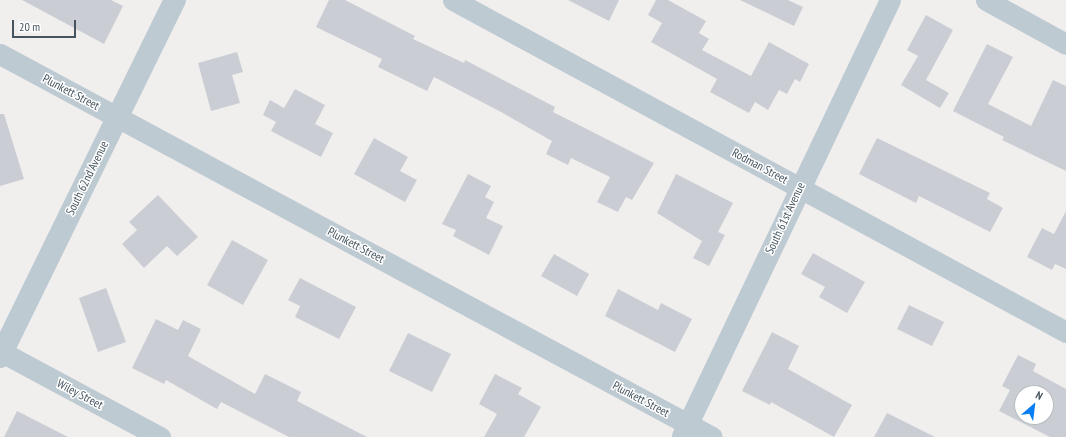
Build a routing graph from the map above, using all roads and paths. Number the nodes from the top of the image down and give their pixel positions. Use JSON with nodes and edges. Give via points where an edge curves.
{"nodes":[{"id":1,"x":175,"y":0,"type":"edge"},
{"id":2,"x":453,"y":0,"type":"edge"},
{"id":3,"x":890,"y":0,"type":"edge"},
{"id":4,"x":986,"y":0,"type":"edge"},
{"id":5,"x":1066,"y":44,"type":"edge"},
{"id":6,"x":0,"y":54,"type":"edge"},
{"id":7,"x":118,"y":116,"type":"junction"},
{"id":8,"x":800,"y":187,"type":"junction"},
{"id":9,"x":1066,"y":332,"type":"edge"},
{"id":10,"x":1,"y":353,"type":"edge"},
{"id":11,"x":685,"y":431,"type":"edge"},
{"id":12,"x":160,"y":437,"type":"edge"},
{"id":13,"x":712,"y":437,"type":"edge"}],
"edges":[{"from":1,"to":7,"type":"street","name":"South 62nd Avenue"},
{"from":2,"to":8,"type":"street","name":"Rodman Street"},
{"from":3,"to":8,"type":"street","name":"South 61st Avenue"},
{"from":4,"to":5,"type":"street"},
{"from":6,"to":7,"type":"street","name":"Plunkett Street"},
{"from":7,"to":10,"type":"street","name":"South 62nd Avenue"},
{"from":7,"to":11,"type":"street","name":"Plunkett Street"},
{"from":8,"to":9,"type":"street","name":"Rodman Street"},
{"from":8,"to":11,"type":"street","name":"South 61st Avenue"},
{"from":10,"to":12,"type":"street","name":"Wiley Street"},
{"from":11,"to":13,"type":"street","name":"Plunkett Street"}]}
